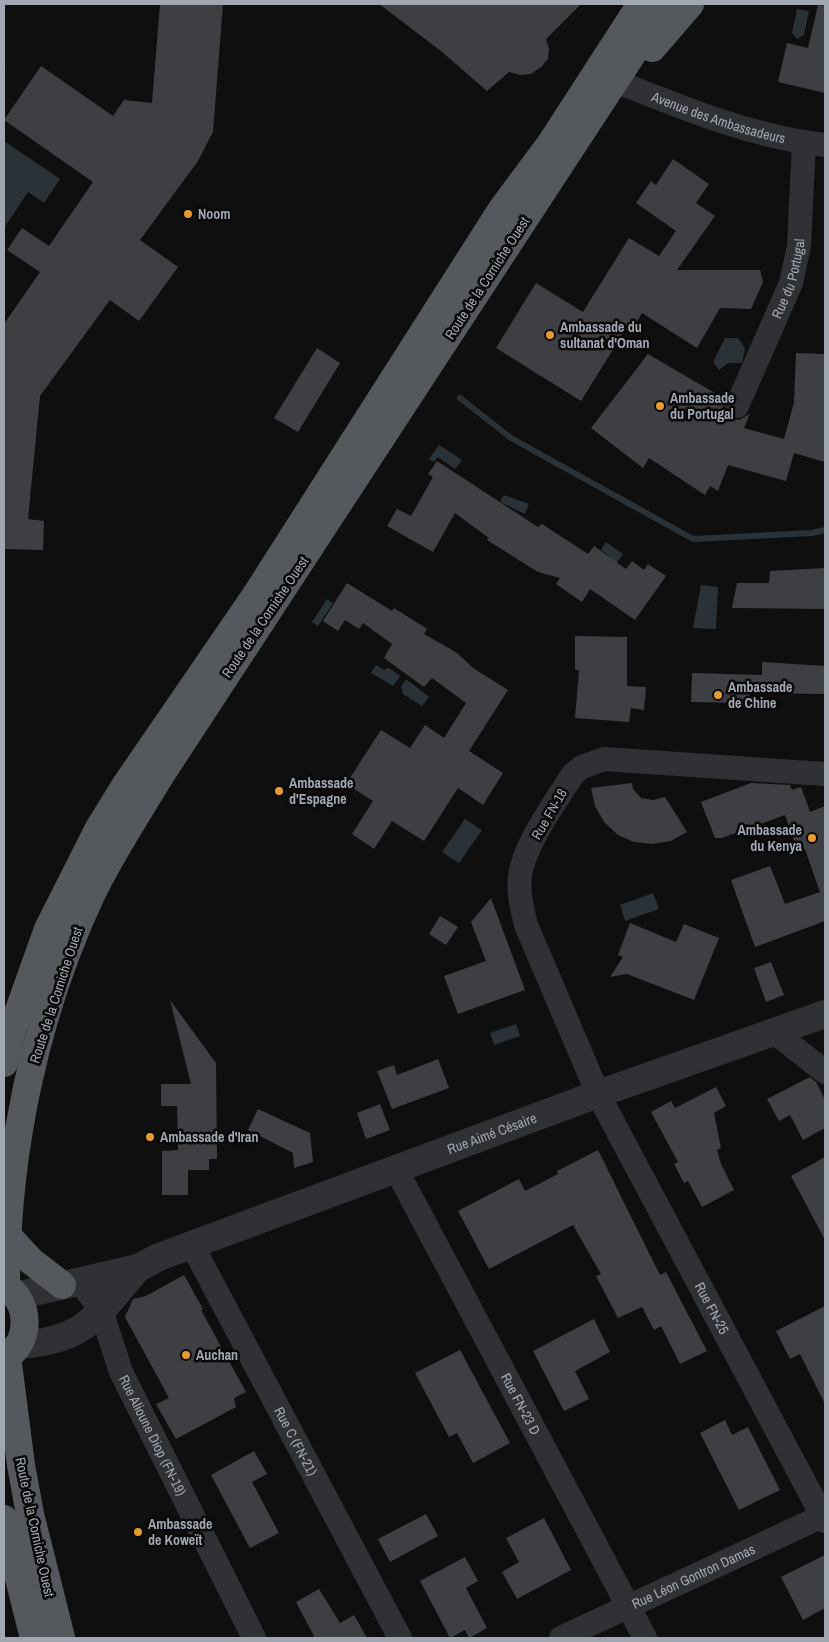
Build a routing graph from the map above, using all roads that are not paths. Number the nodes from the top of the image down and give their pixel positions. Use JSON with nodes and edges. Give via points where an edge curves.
{"nodes":[{"id":1,"x":619,"y":4,"type":"edge"},
{"id":2,"x":641,"y":4,"type":"edge"},
{"id":3,"x":665,"y":4,"type":"edge"},
{"id":4,"x":690,"y":4,"type":"edge"},
{"id":5,"x":621,"y":72,"type":"junction"},
{"id":6,"x":551,"y":143,"type":"junction"},
{"id":7,"x":815,"y":144,"type":"edge"},
{"id":8,"x":737,"y":406,"type":"dead end"},
{"id":9,"x":825,"y":774,"type":"edge"},
{"id":10,"x":825,"y":1014,"type":"edge"},
{"id":11,"x":773,"y":1031,"type":"junction"},
{"id":12,"x":4,"y":1062,"type":"edge"},
{"id":13,"x":825,"y":1072,"type":"edge"},
{"id":14,"x":598,"y":1094,"type":"junction"},
{"id":15,"x":396,"y":1169,"type":"junction"},
{"id":16,"x":6,"y":1234,"type":"junction"},
{"id":17,"x":192,"y":1245,"type":"junction"},
{"id":18,"x":149,"y":1262,"type":"junction"},
{"id":19,"x":71,"y":1283,"type":"junction"},
{"id":20,"x":9,"y":1289,"type":"edge"},
{"id":21,"x":101,"y":1310,"type":"junction"},
{"id":22,"x":10,"y":1353,"type":"edge"},
{"id":23,"x":824,"y":1518,"type":"edge"},
{"id":24,"x":4,"y":1519,"type":"edge"},
{"id":25,"x":628,"y":1607,"type":"junction"},
{"id":26,"x":34,"y":1638,"type":"edge"},
{"id":27,"x":61,"y":1638,"type":"edge"},
{"id":28,"x":254,"y":1638,"type":"edge"},
{"id":29,"x":400,"y":1638,"type":"edge"},
{"id":30,"x":561,"y":1638,"type":"edge"},
{"id":31,"x":644,"y":1638,"type":"edge"}],
"edges":[{"from":1,"to":6,"type":"highway","via":[[562,97]]},
{"from":2,"to":6,"type":"highway","name":"Route de la Corniche Ouest"},
{"from":3,"to":5,"type":"highway","name":"Route de la Corniche Ouest"},
{"from":4,"to":5,"type":"highway","via":[[652,48]]},
{"from":5,"to":7,"type":"street","name":"Avenue des Ambassadeurs","via":[[691,111],[754,131]]},
{"from":5,"to":16,"type":"highway","name":"Route de la Corniche Ouest","via":[[118,844],[90,897],[67,952],[38,1041],[20,1124]]},
{"from":6,"to":12,"type":"highway","name":"Route de la Corniche Ouest","via":[[502,209],[256,596],[99,828],[48,928]]},
{"from":7,"to":8,"type":"street","name":"Rue du Portugal","via":[[791,283]]},
{"from":9,"to":14,"type":"street","name":"Rue FN-18","via":[[616,758],[582,767],[573,774],[548,813],[522,865],[520,901],[526,925]]},
{"from":10,"to":11,"type":"street","name":"Rue Aimé Césaire"},
{"from":11,"to":13,"type":"street"},
{"from":11,"to":14,"type":"street","name":"Rue Aimé Césaire"},
{"from":14,"to":15,"type":"street","name":"Rue Aimé Césaire"},
{"from":14,"to":23,"type":"street","name":"Rue FN-25"},
{"from":15,"to":17,"type":"street","name":"Rue Aimé Césaire"},
{"from":15,"to":25,"type":"street","name":"Rue FN-23 D"},
{"from":16,"to":19,"type":"highway","via":[[31,1261]]},
{"from":16,"to":20,"type":"highway","name":"Route de la Corniche Ouest"},
{"from":17,"to":18,"type":"street","name":"Rue Aimé Césaire"},
{"from":17,"to":29,"type":"street","name":"Rue C (FN-21)"},
{"from":18,"to":19,"type":"street","name":"Rue Aimé Césaire"},
{"from":18,"to":21,"type":"street"},
{"from":19,"to":20,"type":"street","name":"Rue Aimé Césaire"},
{"from":19,"to":21,"type":"street","name":"Rue Alioune Diop (FN-19)"},
{"from":20,"to":22,"type":"highway","via":[[23,1307],[25,1320],[24,1333]]},
{"from":21,"to":22,"type":"street","via":[[82,1329],[66,1337]]},
{"from":21,"to":28,"type":"street","name":"Rue Alioune Diop (FN-19)","via":[[121,1372]]},
{"from":22,"to":27,"type":"highway","name":"Route de la Corniche Ouest","via":[[28,1504]]},
{"from":23,"to":25,"type":"street","name":"Rue Léon Gontron Damas"},
{"from":24,"to":26,"type":"highway","name":"Route de la Corniche Ouest"},
{"from":25,"to":30,"type":"street","name":"Rue Léon Gontron Damas"},
{"from":25,"to":31,"type":"street","name":"Rue FN-23 D"}]}
